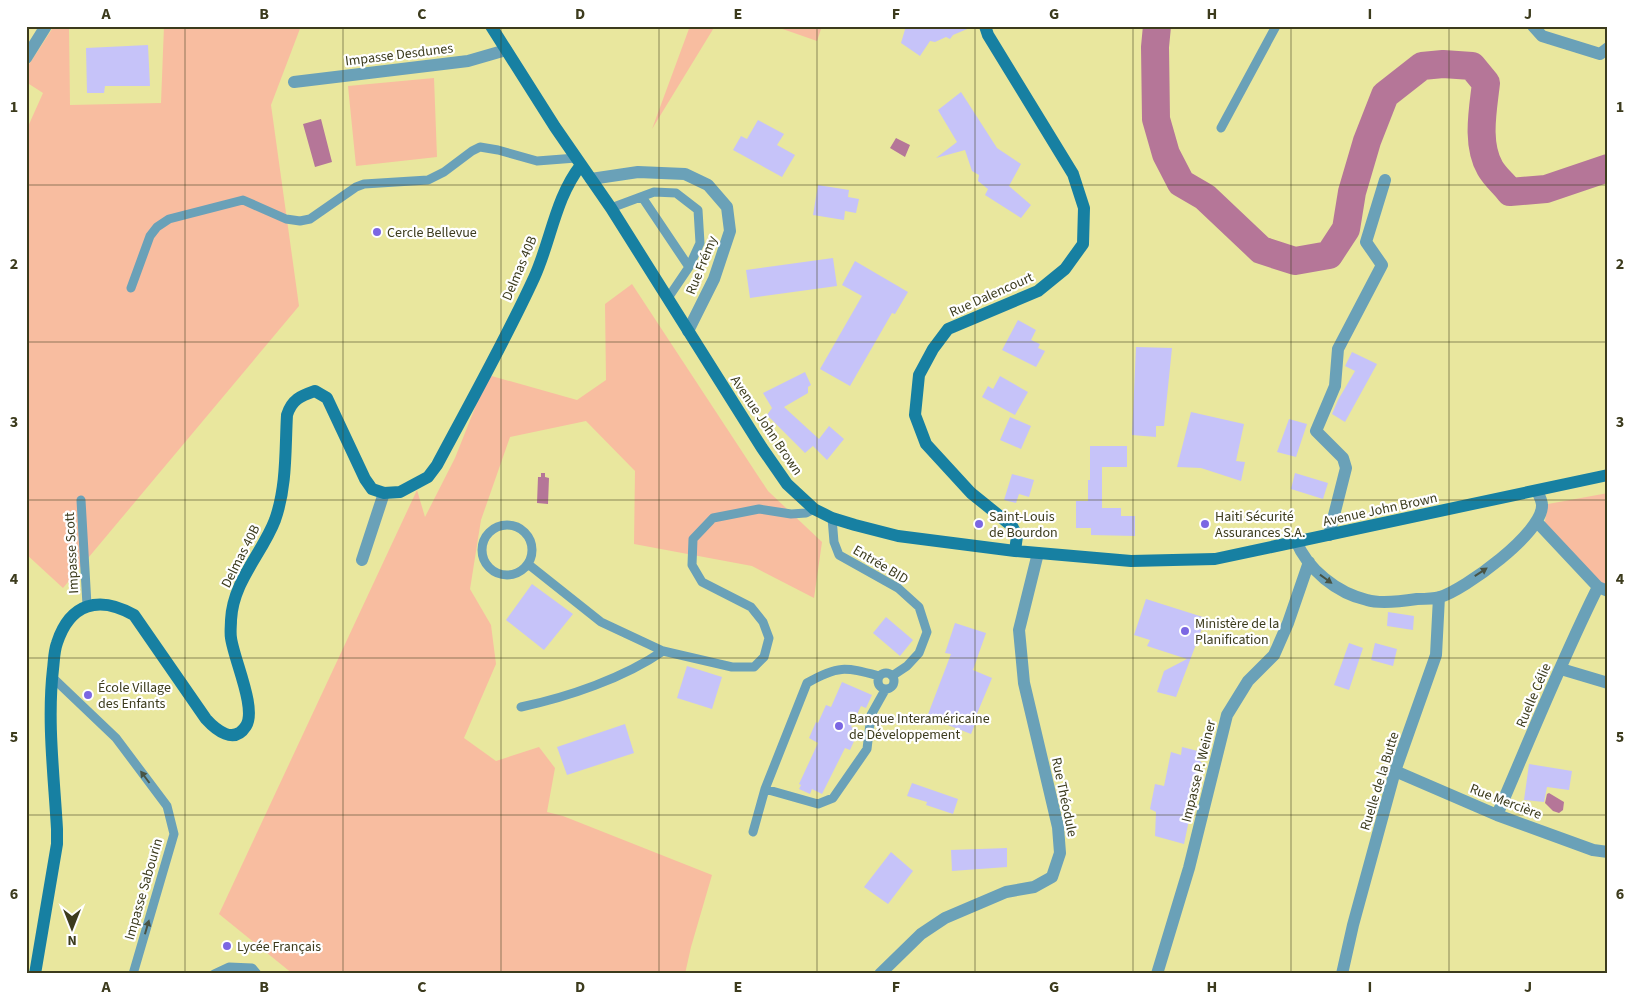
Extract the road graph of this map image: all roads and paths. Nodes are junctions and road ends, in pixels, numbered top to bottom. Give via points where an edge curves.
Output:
1 (46, 26) edge
2 (492, 26) edge
3 (985, 26) edge
4 (1276, 26) edge
5 (1533, 26) edge
6 (1608, 48) edge
7 (506, 50) junction
8 (26, 58) edge
9 (294, 82) dead end
10 (1221, 128) dead end
11 (578, 161) junction
12 (591, 179) junction
13 (1385, 180) dead end
14 (642, 197) junction
15 (611, 208) junction
16 (689, 267) junction
17 (131, 288) dead end
18 (668, 298) junction
19 (688, 331) junction
20 (1608, 476) edge
21 (1537, 491) junction
22 (384, 493) junction
23 (81, 500) dead end
24 (814, 509) junction
25 (832, 518) junction
26 (1537, 522) junction
27 (1329, 534) junction
28 (1296, 541) junction
29 (1015, 551) junction
30 (1038, 553) junction
31 (362, 560) dead end
32 (1309, 562) junction
33 (528, 564) junction
34 (1603, 589) edge
35 (1439, 597) junction
36 (87, 605) junction
37 (662, 650) junction
38 (1561, 669) junction
39 (879, 676) junction
40 (892, 676) junction
41 (52, 677) junction
42 (1608, 683) edge
43 (885, 690) junction
44 (521, 707) dead end
45 (1395, 772) junction
46 (765, 789) junction
47 (1497, 815) junction
48 (753, 832) dead end
49 (1608, 852) edge
50 (35, 974) edge
51 (133, 974) edge
52 (214, 974) edge
53 (257, 974) edge
54 (880, 974) edge
55 (1158, 974) edge
56 (1342, 974) edge

1 - 8 street
2 - 7 street, Avenue John Brown
3 - 29 street, Rue Dalencourt via 1073,174 1084,208 1083,244 1065,269 1038,291 948,330 932,349 919,375 916,415 926,444 971,493 1012,526 1017,536
4 - 10 lane
5 - 6 street via 1542,36 1600,54
7 - 9 street, Impasse Desdunes via 468,61
7 - 11 street, Avenue John Brown
11 - 12 street, Avenue John Brown
11 - 17 lane via 538,161 480,147 428,180 356,187 310,219 286,219 242,200 169,220 150,236
11 - 22 street, Delmas 40B via 535,276 437,465 428,477 410,488
12 - 15 street, Avenue John Brown
12 - 19 street, Rue Frémy via 638,172 685,174 708,185 727,207 730,231 714,278
13 - 27 street via 1366,242 1382,265 1338,349 1335,386 1316,430 1342,458 1346,468
14 - 15 lane
14 - 16 lane
14 - 16 lane via 654,192 676,193 698,210 700,243
15 - 18 street, Avenue John Brown
16 - 18 lane
18 - 19 street, Avenue John Brown
19 - 24 street, Avenue John Brown via 787,484
20 - 21 street, Avenue John Brown
21 - 26 street via 1542,505
21 - 27 street, Avenue John Brown
22 - 31 street
22 - 36 street, Delmas 40B via 372,489 365,479 327,398 315,391 299,396 290,405 287,415 283,487 274,522 238,587 231,617 231,638 250,718 245,728 235,734 225,734 206,719 134,614 124,608 101,603
23 - 36 lane, Impasse Scott
24 - 25 street, Avenue John Brown
24 - 37 lane via 791,514 759,509 713,518 693,539 692,565 702,582 751,607 763,622 769,638 764,657 754,667 732,667
25 - 29 street, Avenue John Brown via 898,536
25 - 40 lane, Entrée BID via 839,555 898,588 919,607 927,632 919,653
26 - 34 street
35 -> 26 street via 1490,567 1522,541
27 - 28 street, Avenue John Brown
28 - 30 street, Avenue John Brown via 1215,559 1131,561
28 - 32 street
29 - 30 street, Avenue John Brown
30 - 54 street, Rue Théodule via 1019,630 1024,683 1058,827 1060,853 1052,877 1034,887 1006,892 945,918 921,934
32 -> 35 street via 1323,578 1369,601
32 - 55 street, Impasse P. Weiner via 1274,655 1248,681 1227,715 1189,868
33 - 33 lane via 520,572 508,575 495,572 486,564 482,551 484,539 492,530 512,525 526,533 532,544 532,557
33 - 37 lane via 601,622
34 - 38 street, Ruelle Célie via 1572,639
35 - 45 street, Ruelle de la Butte via 1436,656
36 - 41 street via 75,612 63,629
37 - 44 lane via 622,675 552,700
38 - 42 street
38 - 47 street, Ruelle Célie
39 - 40 lane via 884,673
39 - 43 lane via 878,686
39 - 46 lane via 841,668 808,683
40 - 43 lane via 892,688
41 - 50 street via 57,844
51 -> 41 lane, Impasse Sabourin via 174,834 167,806 116,738
43 - 46 lane via 871,715 867,749 833,798 818,804
45 - 47 street, Rue Mercière
45 - 56 street, Ruelle de la Butte
46 - 48 lane
47 - 49 street, Rue Mercière via 1593,850
52 - 53 lane via 229,967 252,968

